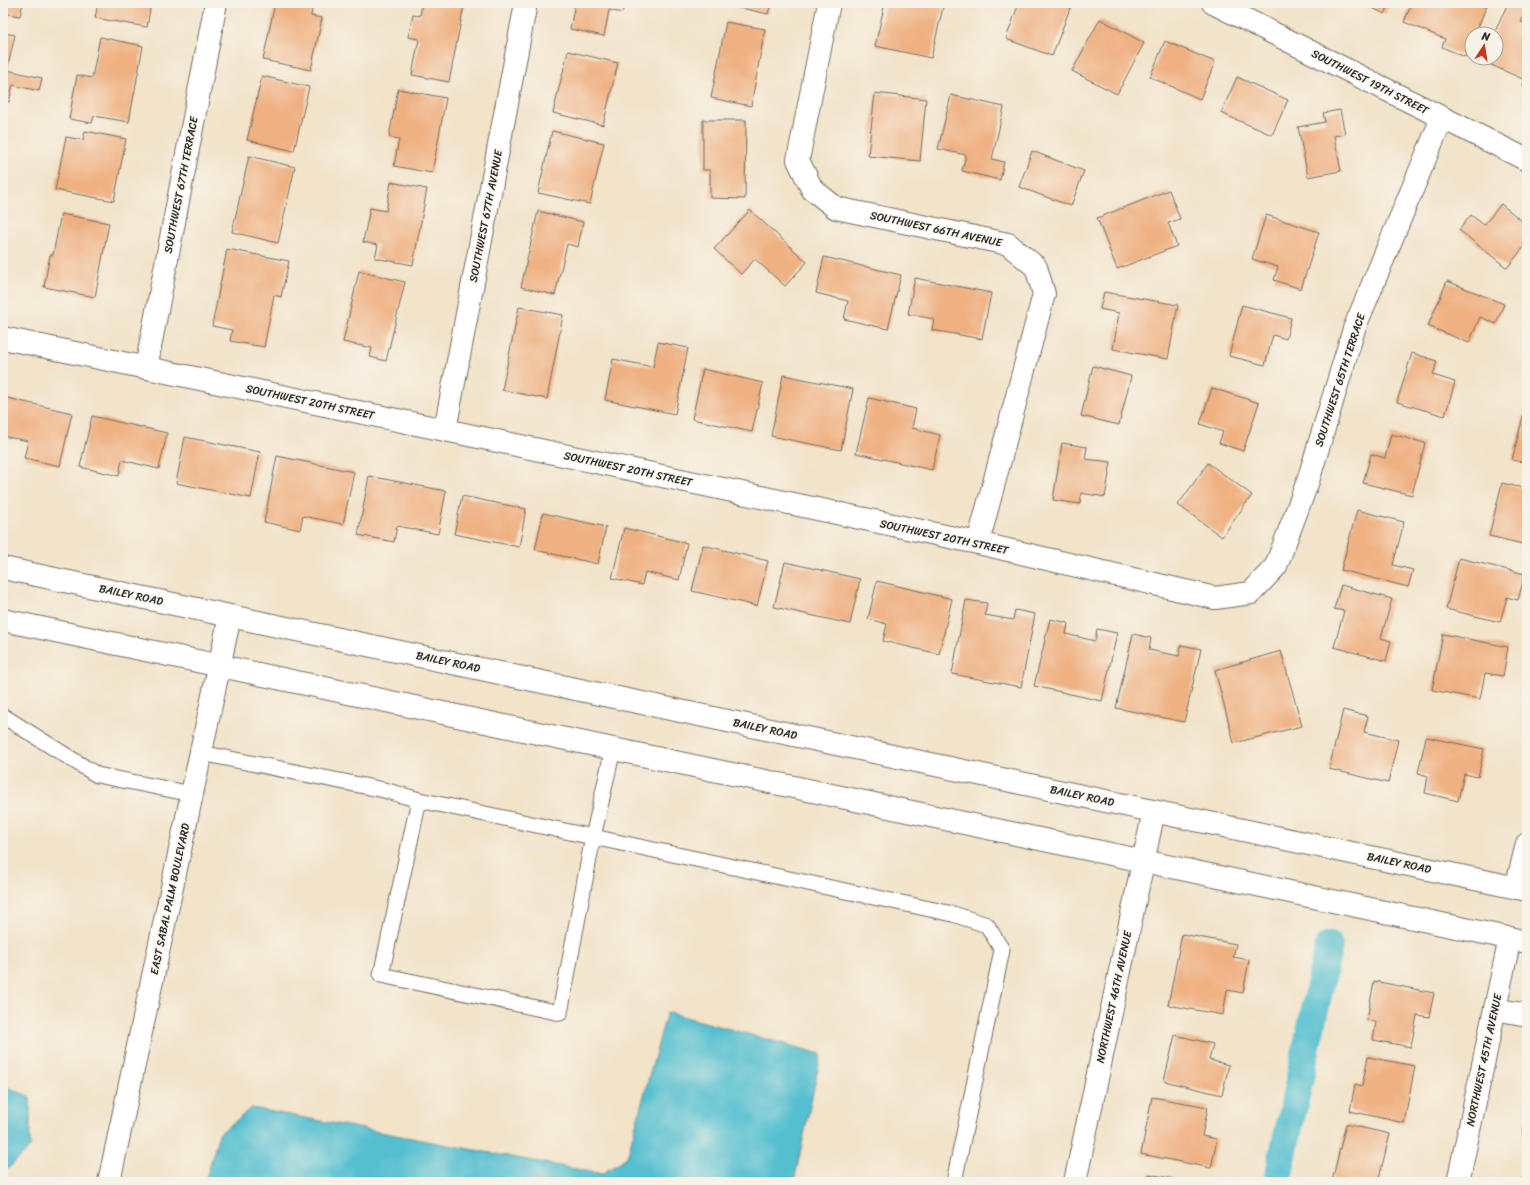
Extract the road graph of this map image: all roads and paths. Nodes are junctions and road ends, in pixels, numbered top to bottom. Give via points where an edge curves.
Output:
1 (216, 3) edge
2 (526, 3) edge
3 (829, 3) edge
4 (1213, 3) edge
5 (1442, 118) junction
6 (1527, 160) edge
7 (3, 338) edge
8 (146, 368) junction
9 (445, 430) junction
10 (978, 544) junction
11 (3, 568) edge
12 (1251, 593) joint
13 (230, 616) junction
14 (3, 620) edge
15 (220, 666) junction
16 (3, 716) edge
17 (613, 749) junction
18 (201, 753) junction
19 (192, 794) junction
20 (419, 800) junction
21 (1154, 811) junction
22 (594, 837) junction
23 (1527, 844) edge
24 (1143, 860) junction
25 (1522, 889) edge
26 (1519, 940) edge
27 (1495, 1009) junction
28 (1527, 1015) edge
29 (109, 1182) edge
30 (954, 1182) edge
31 (1074, 1182) edge
32 (1458, 1182) edge

1 - 8 street, SOUTHWEST 67TH TERRACE
2 - 9 street, SOUTHWEST 67TH AVENUE
3 - 10 street, SOUTHWEST 66TH AVENUE via 798,160 812,189 836,208 1008,244 1036,267 1044,294
4 - 5 street, SOUTHWEST 19TH STREET
5 - 6 street, SOUTHWEST 19TH STREET
5 - 12 street, SOUTHWEST 65TH TERRACE via 1354,329 1308,481 1276,566
7 - 8 street, SOUTHWEST 20TH STREET
8 - 9 street, SOUTHWEST 20TH STREET
9 - 10 street, SOUTHWEST 20TH STREET
10 - 12 street, SOUTHWEST 20TH STREET via 1215,598
11 - 13 street, BAILEY ROAD
13 - 15 street, EAST SABAL PALM BOULEVARD
13 - 21 street, BAILEY ROAD
14 - 15 street
15 - 17 street
15 - 18 street, EAST SABAL PALM BOULEVARD
16 - 19 lane via 98,775
17 - 22 lane
17 - 24 street
18 - 19 street, EAST SABAL PALM BOULEVARD
18 - 20 lane via 384,790
19 - 29 street, EAST SABAL PALM BOULEVARD
20 - 22 lane
20 - 22 lane via 381,975 560,1013
21 - 24 street, NORTHWEST 46TH AVENUE
21 - 25 street, BAILEY ROAD
22 - 30 lane via 953,914 987,925 1002,950
23 - 25 street
24 - 26 street
24 - 31 street, NORTHWEST 46TH AVENUE
26 - 27 street, NORTHWEST 45TH AVENUE
27 - 28 street
27 - 32 street, NORTHWEST 45TH AVENUE

